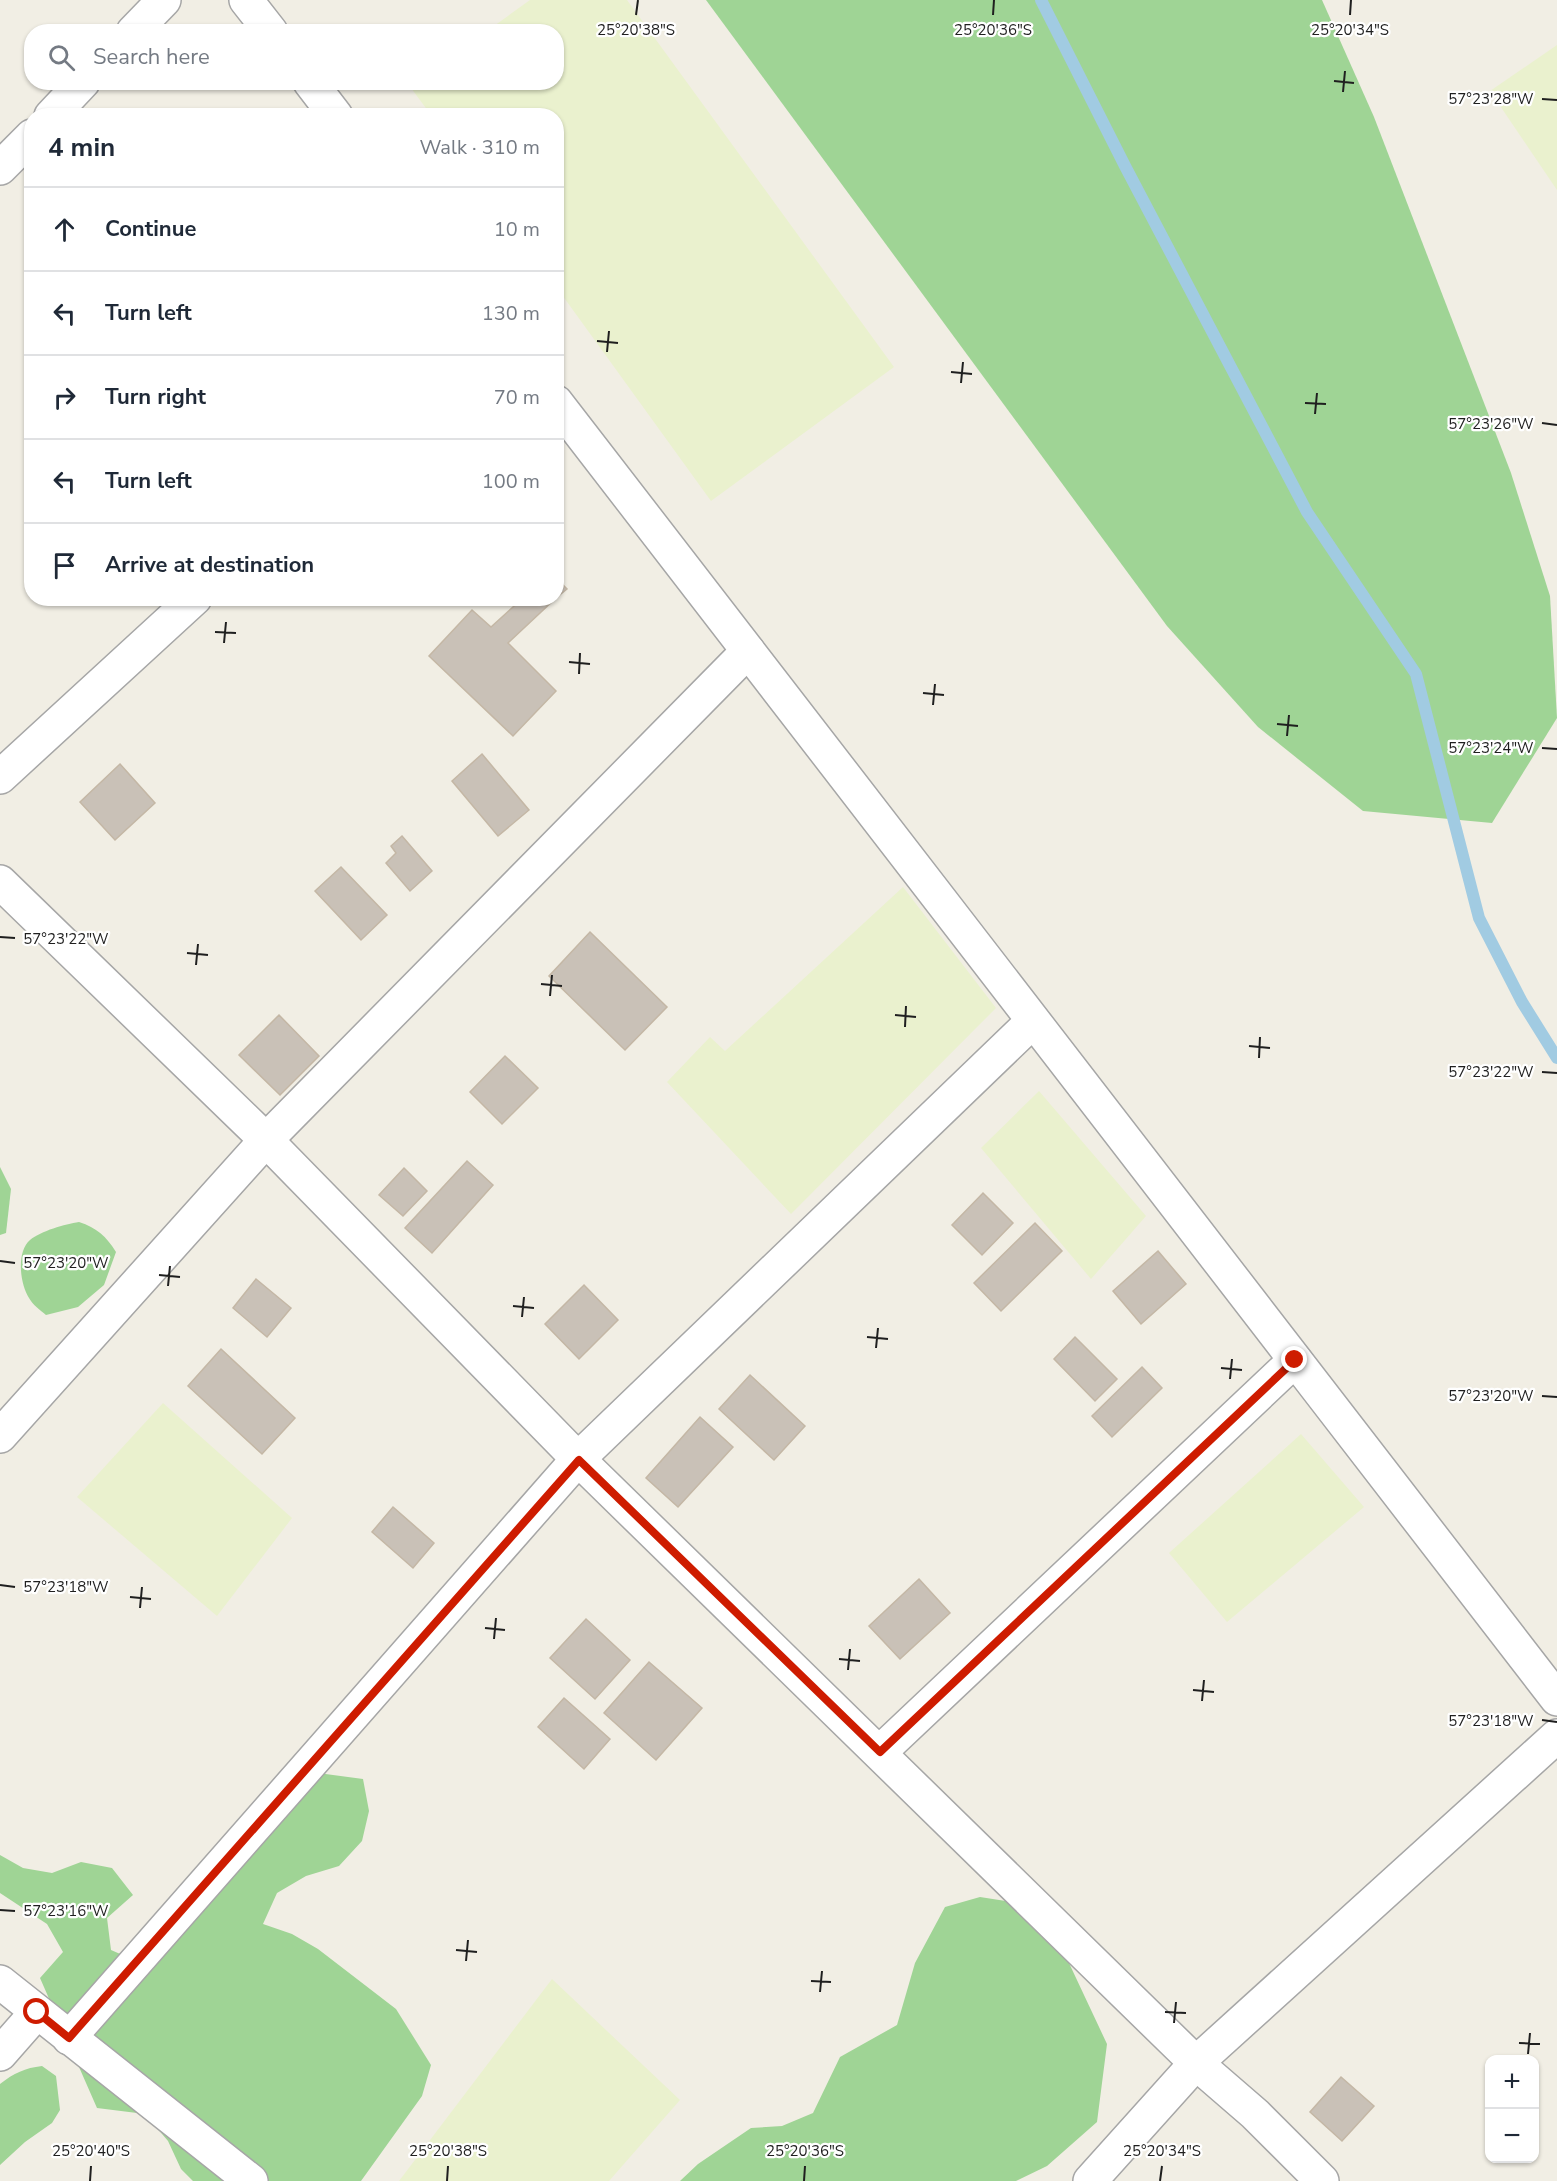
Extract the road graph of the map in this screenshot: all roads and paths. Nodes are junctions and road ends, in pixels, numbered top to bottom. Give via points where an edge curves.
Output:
1 (164, 0) edge
2 (246, 0) edge
3 (141, 24) edge
4 (265, 24) edge
5 (76, 90) edge
6 (316, 90) edge
7 (59, 108) edge
8 (330, 108) edge
9 (24, 144) edge
10 (0, 168) edge
11 (564, 412) edge
12 (186, 606) edge
13 (748, 651) junction
14 (0, 777) edge
15 (0, 882) edge
16 (1033, 1021) junction
17 (266, 1140) junction
18 (1295, 1360) junction
19 (0, 1436) edge
20 (579, 1460) junction
21 (1557, 1700) edge
22 (1557, 1736) edge
23 (880, 1752) junction
24 (0, 1982) edge
25 (37, 2012) junction
26 (69, 2038) junction
27 (0, 2054) edge
28 (1196, 2063) junction
29 (251, 2181) edge
30 (1090, 2181) edge
31 (1322, 2181) edge

1 - 3 street
2 - 4 street
5 - 7 street
6 - 8 street
9 - 10 street
11 - 13 street
12 - 14 street
13 - 16 street
13 - 17 street
15 - 17 street
16 - 18 street
16 - 20 street
17 - 19 street
17 - 20 street
18 - 21 street
18 - 23 street
20 - 23 street
20 - 26 street
22 - 28 street
23 - 28 street
24 - 25 street
25 - 26 street
25 - 27 street
26 - 29 street
28 - 30 street
28 - 31 street via 1255,2114

